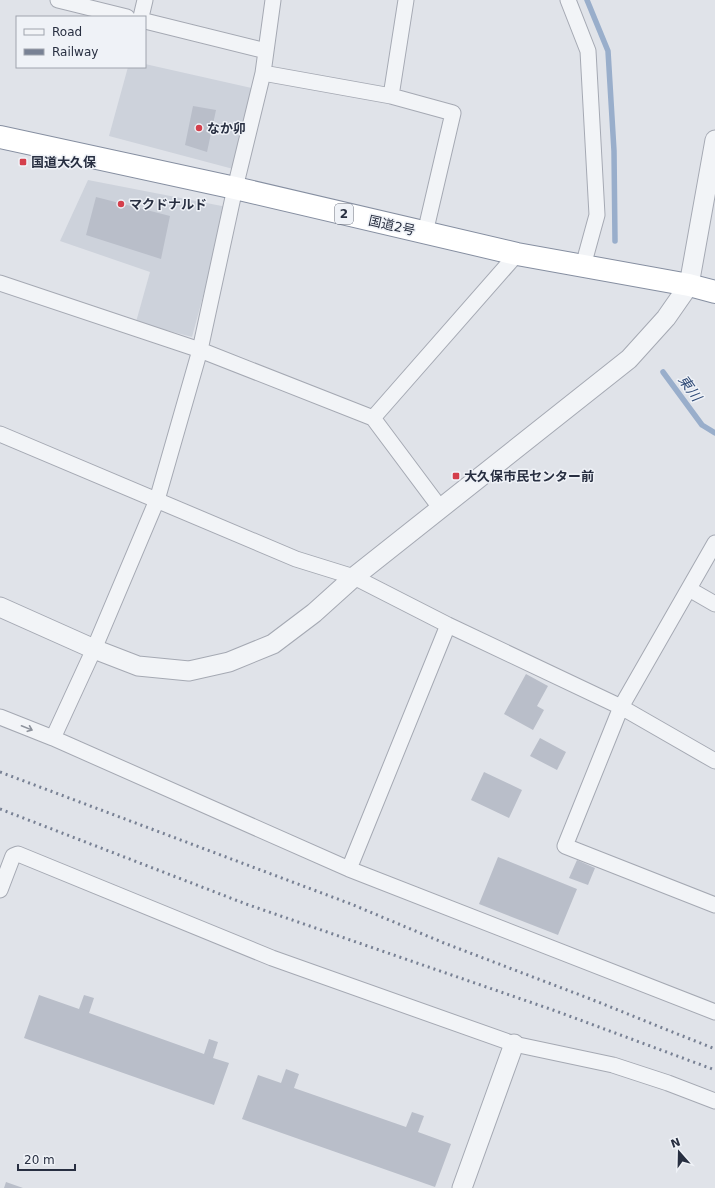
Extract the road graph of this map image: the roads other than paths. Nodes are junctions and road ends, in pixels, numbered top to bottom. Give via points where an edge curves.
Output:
1 (58, 0) edge
2 (145, 0) edge
3 (273, 0) edge
4 (406, 0) edge
5 (568, 0) edge
6 (123, 16) edge
7 (141, 16) edge
8 (146, 21) edge
9 (266, 51) junction
10 (263, 73) junction
11 (391, 96) junction
12 (0, 137) edge
13 (715, 140) edge
14 (235, 188) junction
15 (425, 232) junction
16 (517, 254) junction
17 (583, 266) junction
18 (0, 283) edge
19 (689, 285) junction
20 (715, 292) edge
21 (200, 350) junction
22 (373, 418) junction
23 (0, 434) edge
24 (157, 500) junction
25 (441, 510) junction
26 (715, 543) edge
27 (354, 577) junction
28 (688, 589) junction
29 (715, 604) edge
30 (0, 607) edge
31 (448, 625) junction
32 (94, 649) junction
33 (621, 707) junction
34 (0, 717) edge
35 (53, 738) junction
36 (715, 761) edge
37 (349, 869) junction
38 (0, 890) edge
39 (715, 905) edge
40 (715, 1012) edge
41 (514, 1044) junction
42 (715, 1101) edge
43 (462, 1188) edge

1 - 6 street
2 - 7 street
3 - 9 street
4 - 11 street
5 - 17 street via 588,51 597,215
8 - 9 street
9 - 10 street
10 - 11 street
10 - 14 street
11 - 15 street via 453,113
12 - 14 highway, 国道2号 / 2
13 - 19 street
14 - 15 highway, 国道2号 / 2
14 - 21 street
15 - 16 highway, 国道2号 / 2
16 - 17 highway, 国道2号 / 2
16 - 22 street
17 - 19 highway, 国道2号 / 2
18 - 21 street
19 - 20 highway, 国道2号 / 2
19 - 25 street via 666,318 629,359
21 - 22 street
21 - 24 street
22 - 25 street
23 - 24 street
24 - 27 street via 296,559
24 - 32 street
25 - 27 street
26 - 28 street
27 - 31 street
27 - 32 street via 274,644 230,662 189,671 145,667
28 - 29 street
28 - 33 street
30 - 32 street
31 - 33 street
31 - 37 street
32 - 35 street
33 - 36 street
33 - 39 street via 565,846
34 -> 35 street
35 - 37 street
37 - 40 street
38 - 41 street via 13,856 18,854 272,958
41 - 42 street via 613,1065
41 - 43 street

